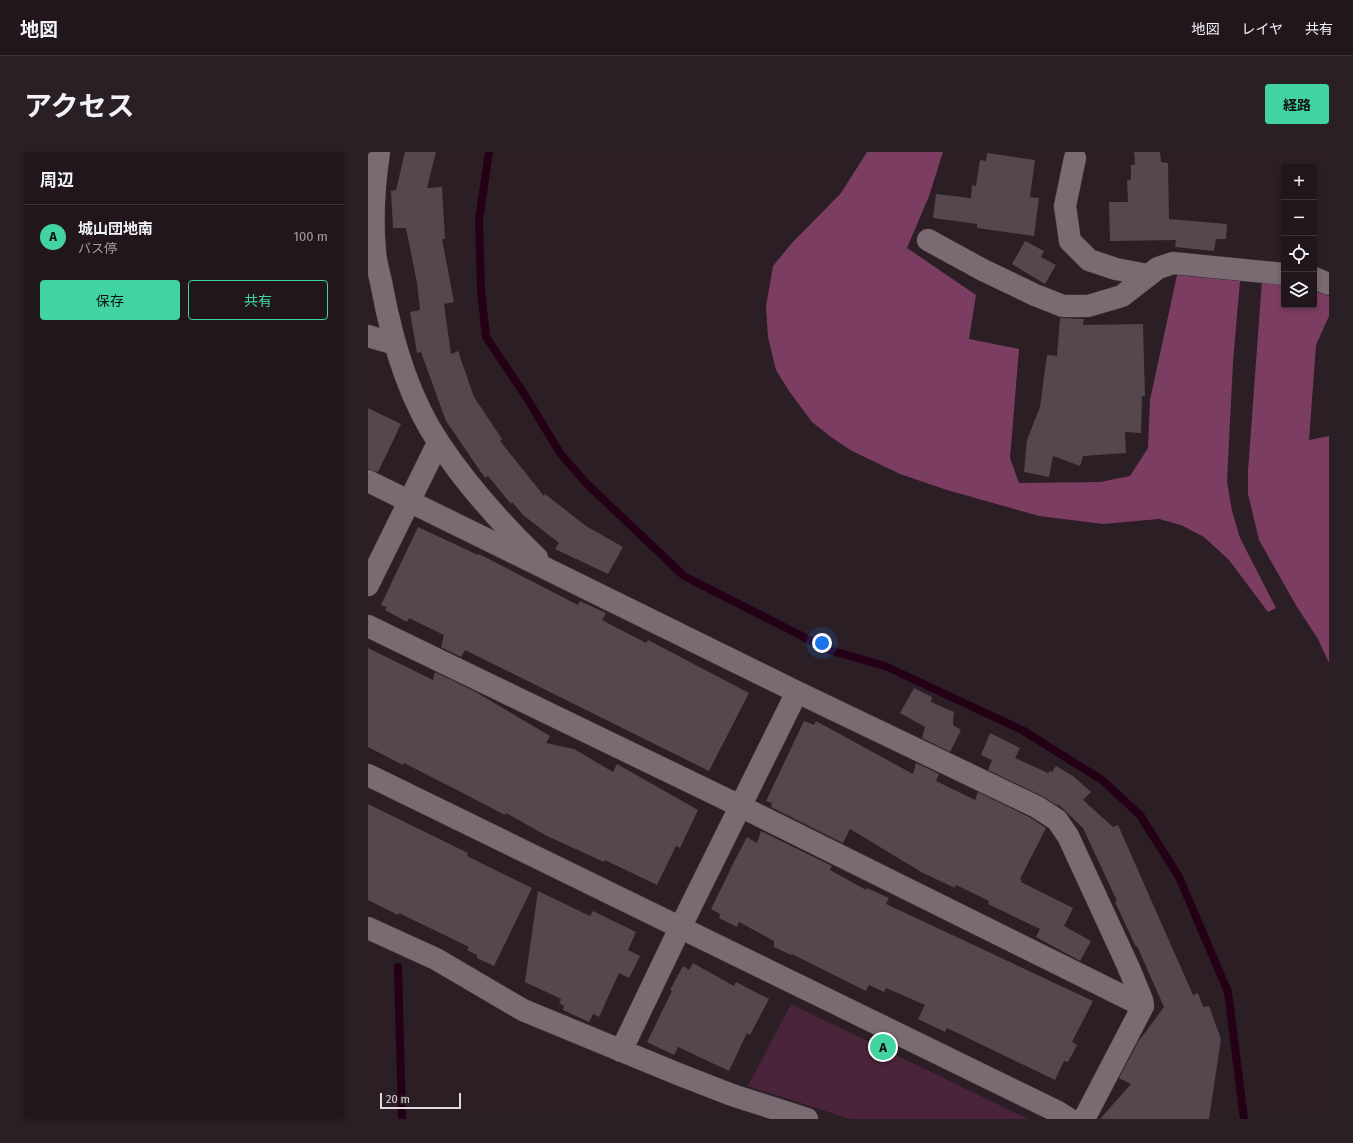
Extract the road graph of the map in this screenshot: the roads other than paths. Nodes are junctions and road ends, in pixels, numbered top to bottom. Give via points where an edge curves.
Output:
1 (1075, 158) dead end
2 (374, 164) edge
3 (928, 240) dead end
4 (1281, 274) edge
5 (1147, 276) junction
6 (1317, 279) edge
7 (1329, 284) edge
8 (368, 336) edge
9 (395, 344) junction
10 (438, 443) junction
11 (368, 481) edge
12 (409, 501) junction
13 (551, 571) junction
14 (368, 585) edge
15 (368, 626) edge
16 (797, 692) junction
17 (368, 775) edge
18 (740, 806) junction
19 (368, 928) edge
20 (680, 928) junction
21 (1143, 1006) junction
22 (622, 1051) junction
23 (807, 1119) edge
24 (1069, 1119) edge
25 (1084, 1119) edge

1 - 5 street via 1064,206 1070,242 1089,260
2 - 9 street via 375,252
3 - 5 street via 983,270 1063,306 1088,306 1122,296
4 - 5 street via 1173,263 1158,268
6 - 7 street
8 - 9 street
9 - 10 street via 415,400
10 - 12 street
10 - 13 street via 501,520
11 - 12 street
12 - 13 street
12 - 14 street
13 - 16 street
15 - 18 street
16 - 18 street
16 - 21 street via 1037,807 1056,820 1068,836 1137,986
17 - 20 street
18 - 20 street
18 - 21 street
19 - 22 street via 436,959 523,1010
20 - 22 street
20 - 24 street
21 - 25 street
22 - 23 street via 732,1095

